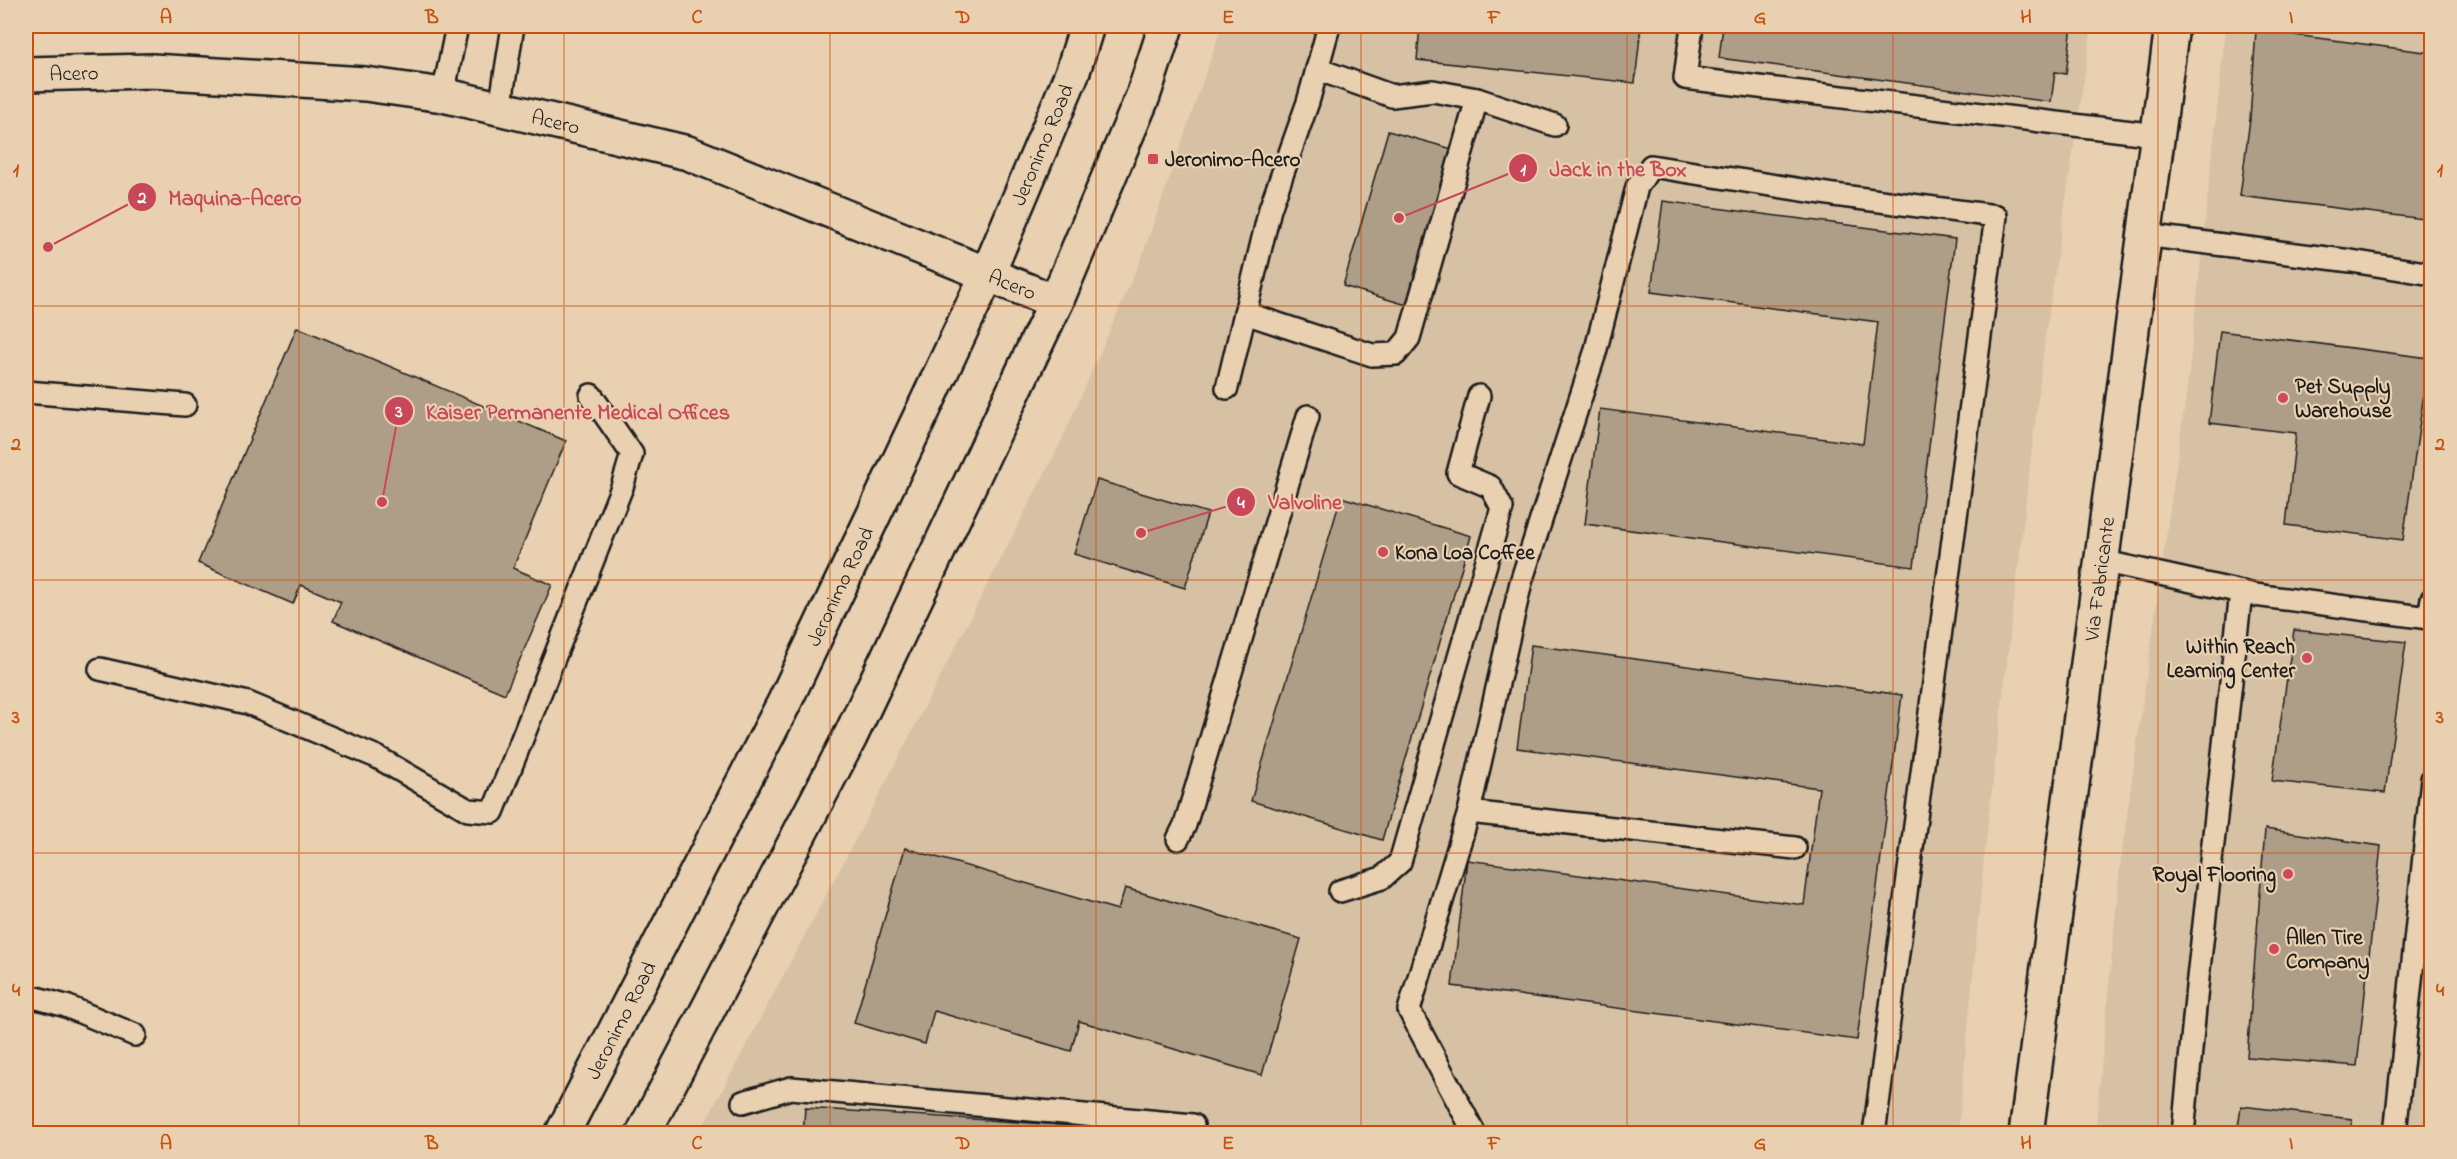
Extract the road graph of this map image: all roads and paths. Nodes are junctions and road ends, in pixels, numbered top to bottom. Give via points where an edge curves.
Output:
1 (457, 26) edge
2 (513, 26) edge
3 (1087, 26) edge
4 (1166, 26) edge
5 (1329, 26) edge
6 (1692, 26) edge
7 (2172, 26) edge
8 (1317, 69) junction
9 (26, 74) edge
10 (443, 94) junction
11 (1477, 99) junction
12 (500, 108) junction
13 (1556, 125) dead end
14 (2157, 135) junction
15 (2144, 235) junction
16 (988, 273) junction
17 (2432, 274) edge
18 (1056, 302) junction
19 (1245, 313) junction
20 (1227, 388) dead end
21 (26, 392) edge
22 (591, 395) dead end
23 (1479, 396) dead end
24 (185, 405) dead end
25 (1308, 416) dead end
26 (2101, 561) junction
27 (2241, 592) junction
28 (2431, 615) edge
29 (99, 669) dead end
30 (2432, 779) edge
31 (1469, 812) junction
32 (1178, 839) dead end
33 (1795, 848) dead end
34 (1340, 891) dead end
35 (26, 995) edge
36 (135, 1035) dead end
37 (743, 1102) dead end
38 (562, 1134) edge
39 (643, 1134) edge
40 (1192, 1134) edge
41 (1475, 1134) edge
42 (1874, 1134) edge
43 (2026, 1134) edge
44 (2183, 1134) edge
45 (2395, 1134) edge

1 - 10 lane
2 - 12 lane
3 - 16 main road, Jeronimo Road via 1073,71
4 - 18 main road via 1143,96
5 - 8 lane
6 - 14 lane via 1685,78
7 - 14 main road, Via Fabricante
8 - 11 lane via 1392,96 1433,91
8 - 19 lane via 1270,209
9 - 10 main road, Acero via 152,71 365,84
10 - 12 main road, Acero
11 - 13 lane
11 - 19 lane via 1409,338 1396,354 1372,355
12 - 16 main road, Acero via 688,153
14 - 15 main road, Via Fabricante
15 - 17 lane
15 - 26 main road, Via Fabricante
16 - 18 main road, Acero
16 - 38 main road, Jeronimo Road via 784,703
18 - 39 main road via 850,737
19 - 20 lane
21 - 24 lane
22 - 29 lane via 632,454 493,812 468,810 377,757 248,703
23 - 34 lane via 1458,473 1491,487 1502,508 1400,862 1382,879
25 - 32 lane
26 - 27 lane
26 - 43 main road, Via Fabricante
27 - 28 lane
27 - 44 lane
30 - 45 lane
31 - 33 lane
31 - 41 lane via 1409,1010
31 - 42 lane via 1521,582 1594,353 1637,187 1651,166 1996,216
35 - 36 lane via 66,1006
37 - 40 lane via 791,1088 1193,1125

